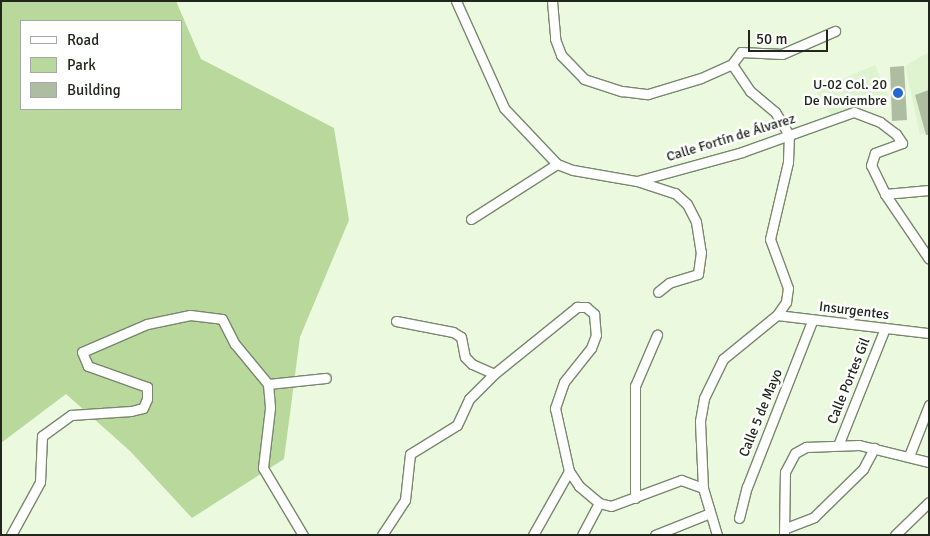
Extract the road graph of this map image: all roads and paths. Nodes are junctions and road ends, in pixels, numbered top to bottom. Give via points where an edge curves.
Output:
1 (456, 1) edge
2 (552, 1) edge
3 (835, 31) dead end
4 (732, 64) junction
5 (789, 135) junction
6 (557, 164) junction
7 (637, 181) junction
8 (929, 190) edge
9 (885, 194) junction
10 (471, 218) dead end
11 (929, 259) edge
12 (658, 292) dead end
13 (777, 315) junction
14 (813, 319) junction
15 (396, 321) dead end
16 (885, 328) junction
17 (929, 333) edge
18 (657, 335) dead end
19 (494, 374) junction
20 (326, 378) dead end
21 (268, 384) junction
22 (929, 406) edge
23 (839, 444) junction
24 (874, 448) junction
25 (909, 456) junction
26 (929, 462) edge
27 (569, 471) junction
28 (703, 488) junction
29 (635, 498) junction
30 (929, 502) edge
31 (599, 503) junction
32 (710, 513) junction
33 (739, 518) dead end
34 (785, 531) edge
35 (11, 535) edge
36 (303, 535) edge
37 (382, 535) edge
38 (532, 535) edge
39 (582, 535) edge
40 (654, 535) edge
41 (717, 535) edge
42 (895, 535) edge

1 - 6 street via 504,108
2 - 4 street via 555,39 561,55 584,79 604,88 648,94 702,78
3 - 4 street via 801,49 782,54 741,52
4 - 5 street via 750,92 775,112
5 - 7 street, Calle Fortín de Álvarez
5 - 9 street, Calle Fortín de Álvarez via 862,113 889,127 900,139 899,146 871,158
5 - 13 street via 788,162 770,239 788,288 786,302
6 - 7 street
6 - 10 street
7 - 12 street via 675,193 687,204 696,222 700,252 698,274 670,283
8 - 9 street
9 - 11 street
13 - 14 street, Insurgentes
13 - 28 street via 724,359 712,375 700,421
14 - 16 street, Insurgentes
14 - 33 street, Calle 5 de Mayo via 747,488
15 - 19 street via 453,332 461,337 465,357
16 - 17 street, Insurgentes
16 - 23 street, Calle Portes Gil
18 - 29 street via 635,386
19 - 27 street via 569,311 586,307 594,314 596,335 592,348 564,382 555,408
19 - 37 street via 469,399 457,425 410,454 405,500
20 - 21 street
21 - 35 street via 235,344 222,319 190,315 169,317 87,348 81,356 88,366 147,387 147,399 143,408 132,411 71,415 42,436 40,482
21 - 36 street via 270,408 263,468
22 - 25 street
23 - 24 street
23 - 34 street via 806,447 788,462
24 - 25 street
24 - 34 street via 863,469 814,517
25 - 26 street
27 - 31 street via 579,486
27 - 38 street
28 - 29 street via 681,480
28 - 32 street
29 - 31 street via 611,506
30 - 42 street
31 - 39 street
32 - 40 street
32 - 41 street

